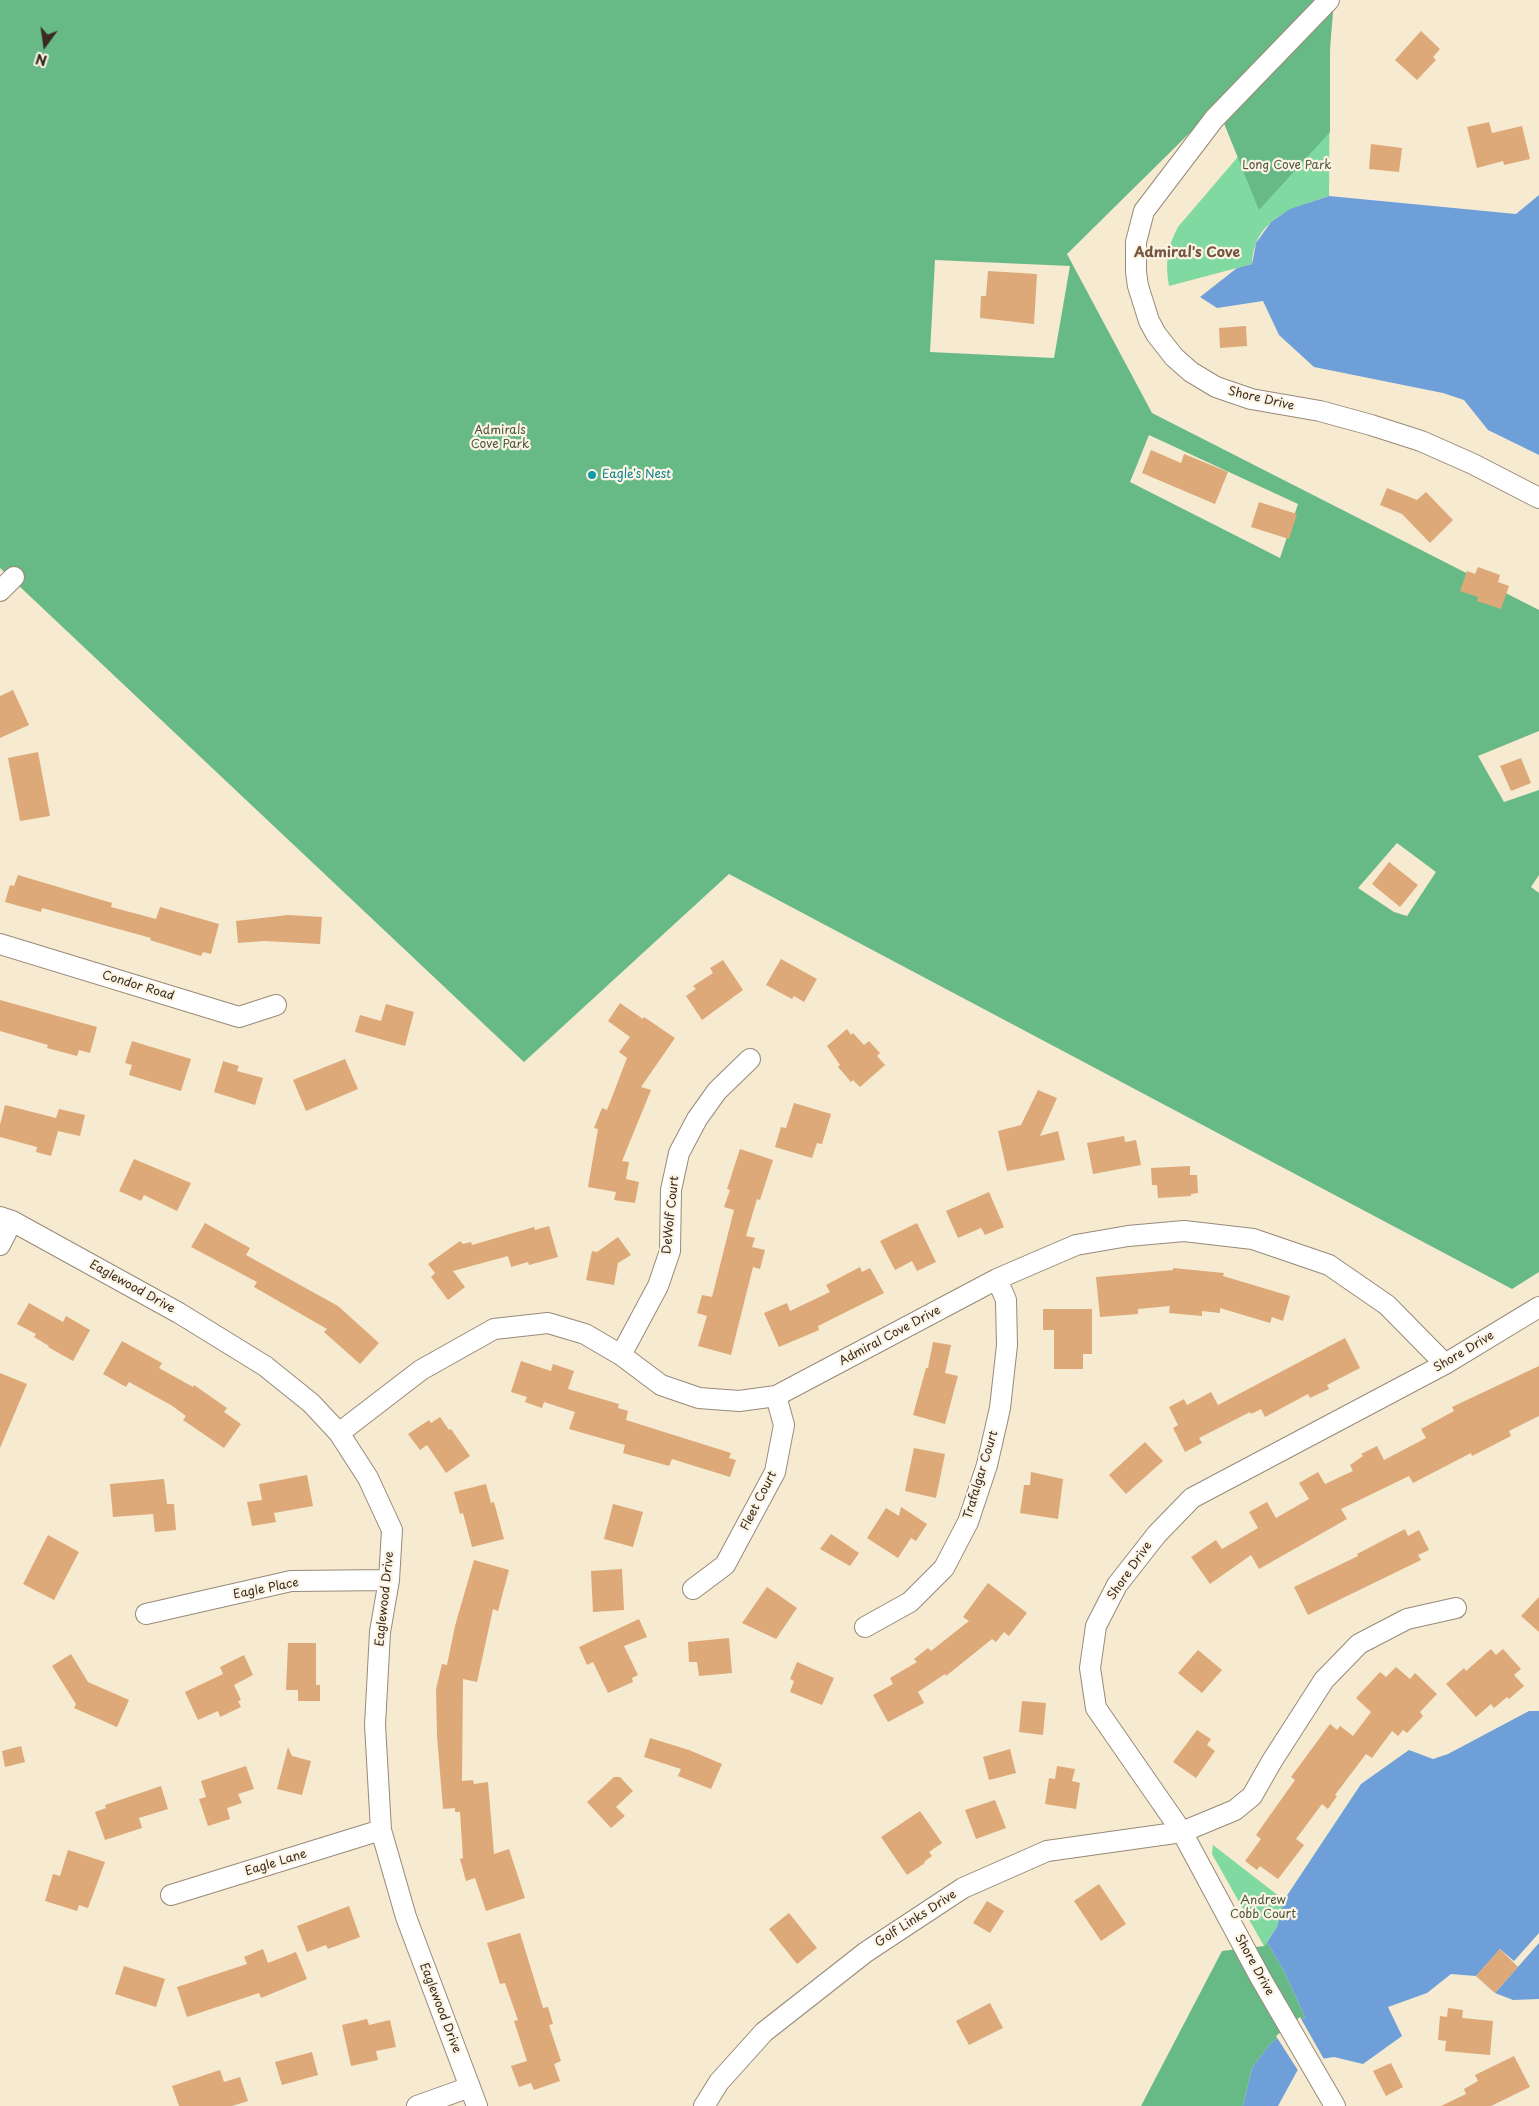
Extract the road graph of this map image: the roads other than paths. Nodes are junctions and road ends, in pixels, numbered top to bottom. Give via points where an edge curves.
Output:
1 (1329, 0) edge
2 (1539, 498) edge
3 (0, 944) edge
4 (276, 1005) dead end
5 (750, 1059) dead end
6 (6, 1219) edge
7 (0, 1245) edge
8 (997, 1279) junction
9 (1539, 1307) edge
10 (621, 1355) junction
11 (1446, 1364) junction
12 (776, 1396) junction
13 (339, 1433) junction
14 (389, 1580) junction
15 (693, 1589) dead end
16 (1456, 1608) dead end
17 (146, 1614) dead end
18 (865, 1627) dead end
19 (381, 1830) junction
20 (1182, 1832) junction
21 (171, 1895) dead end
22 (470, 2087) junction
23 (1331, 2099) edge
24 (416, 2106) edge
25 (477, 2106) edge
26 (704, 2106) edge

1 - 2 street, Shore Drive via 1214,120 1144,210 1136,242 1136,272 1149,321 1174,357 1216,387 1251,399 1363,422 1421,441
3 - 4 street, Condor Road via 239,1017
5 - 10 street, DeWolf Court via 717,1091 697,1119 680,1153 671,1190 670,1251 658,1286
6 - 7 street
6 - 13 street, Eaglewood Drive via 179,1313 265,1366 311,1403
8 - 11 street, Admiral Cove Drive via 1076,1245 1128,1236 1184,1231 1253,1239 1329,1265 1387,1305
8 - 12 street, Admiral Cove Drive
8 - 18 street, Trafalgar Court via 1006,1300 1007,1345 1000,1408 987,1465 968,1522 944,1568 910,1602
9 - 11 street, Shore Drive
10 - 12 street, Admiral Cove Drive via 661,1384 699,1398 739,1401
10 - 13 street, Admiral Cove Drive via 584,1334 548,1322 494,1329 420,1370
11 - 20 street, Shore Drive via 1192,1498 1156,1534 1117,1585 1096,1626 1090,1668 1096,1708
12 - 15 street, Fleet Court via 784,1425 775,1472 725,1565
13 - 14 street, Eaglewood Drive via 368,1478 392,1530
14 - 17 street, Eagle Place via 291,1582
14 - 19 street, Eaglewood Drive via 380,1632 375,1725
16 - 20 street via 1407,1619 1359,1644 1324,1680 1252,1796 1235,1810
19 - 21 street, Eagle Lane
19 - 22 street, Eaglewood Drive via 406,1918
20 - 23 street, Shore Drive via 1260,1977
20 - 26 street, Golf Links Drive via 1048,1851 963,1888 866,1952 764,2032 720,2082
22 - 24 street
22 - 25 street, Eaglewood Drive

